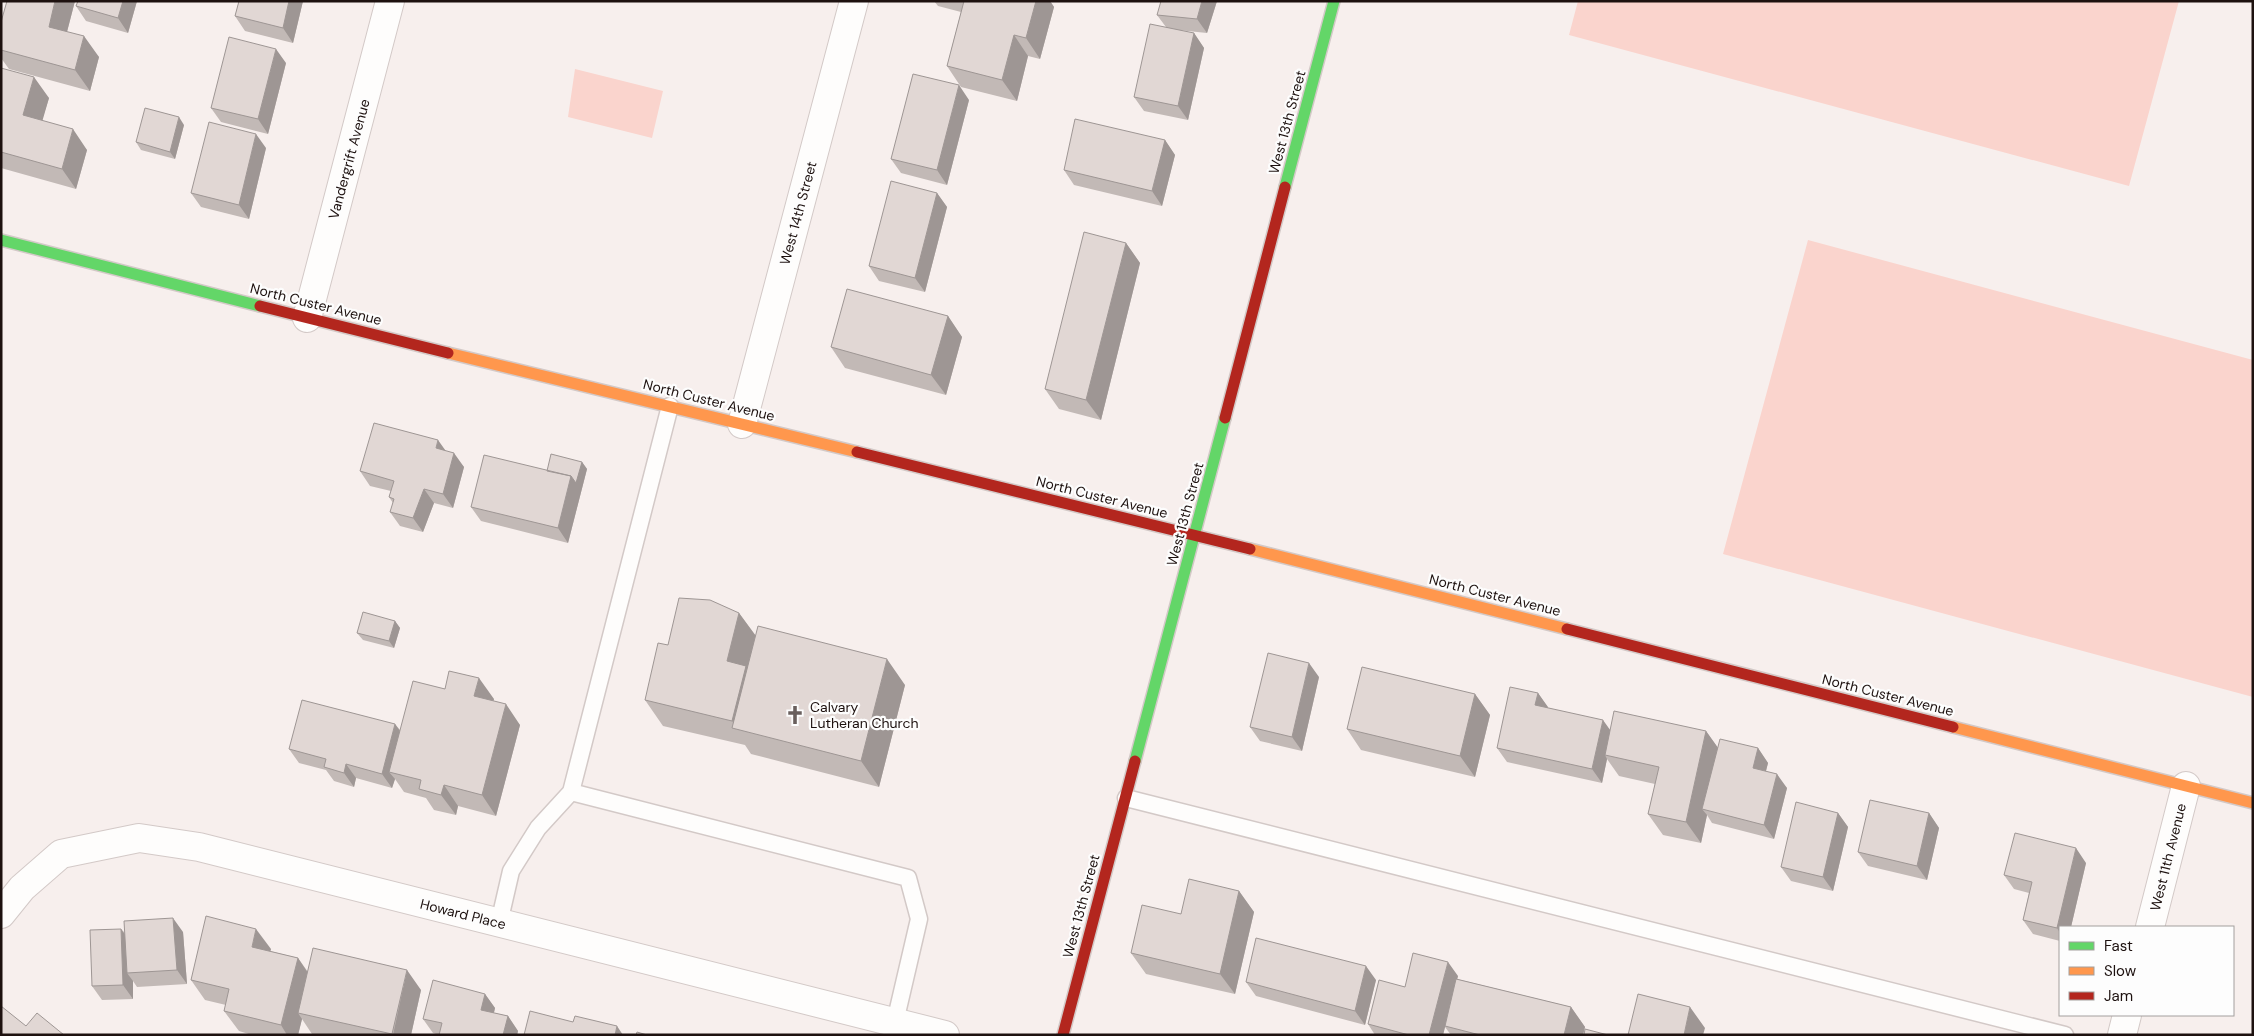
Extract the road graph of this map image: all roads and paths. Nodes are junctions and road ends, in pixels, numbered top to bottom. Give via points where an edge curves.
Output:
1 (390, 1) edge
2 (1334, 1) edge
3 (848, 2) edge
4 (1, 240) edge
5 (307, 318) junction
6 (670, 406) junction
7 (742, 424) junction
8 (1195, 535) junction
9 (2186, 786) junction
10 (571, 792) junction
11 (1126, 798) junction
12 (2253, 803) edge
13 (1, 914) edge
14 (499, 922) junction
15 (2150, 926) edge
16 (2127, 1016) edge
17 (895, 1022) junction
18 (945, 1035) edge
19 (1063, 1035) edge
20 (2065, 1035) edge
21 (2122, 1035) edge

1 - 5 street, Vandergrift Avenue
2 - 8 street, West 13th Street
3 - 7 street, West 14th Street
4 - 5 street, North Custer Avenue
5 - 6 street, North Custer Avenue
6 - 7 street, North Custer Avenue
6 - 10 lane
7 - 8 street, North Custer Avenue
8 - 9 street, North Custer Avenue
8 - 11 street, West 13th Street
9 - 12 street, North Custer Avenue
9 - 15 street, West 11th Avenue
10 - 14 lane via 538,828 512,871
10 - 17 lane via 908,878 919,920
11 - 19 street, West 13th Street
11 - 20 lane
13 - 14 street, Howard Place via 22,888 61,854 139,838 199,848
14 - 17 street, Howard Place
16 - 21 street
17 - 18 street, Howard Place

